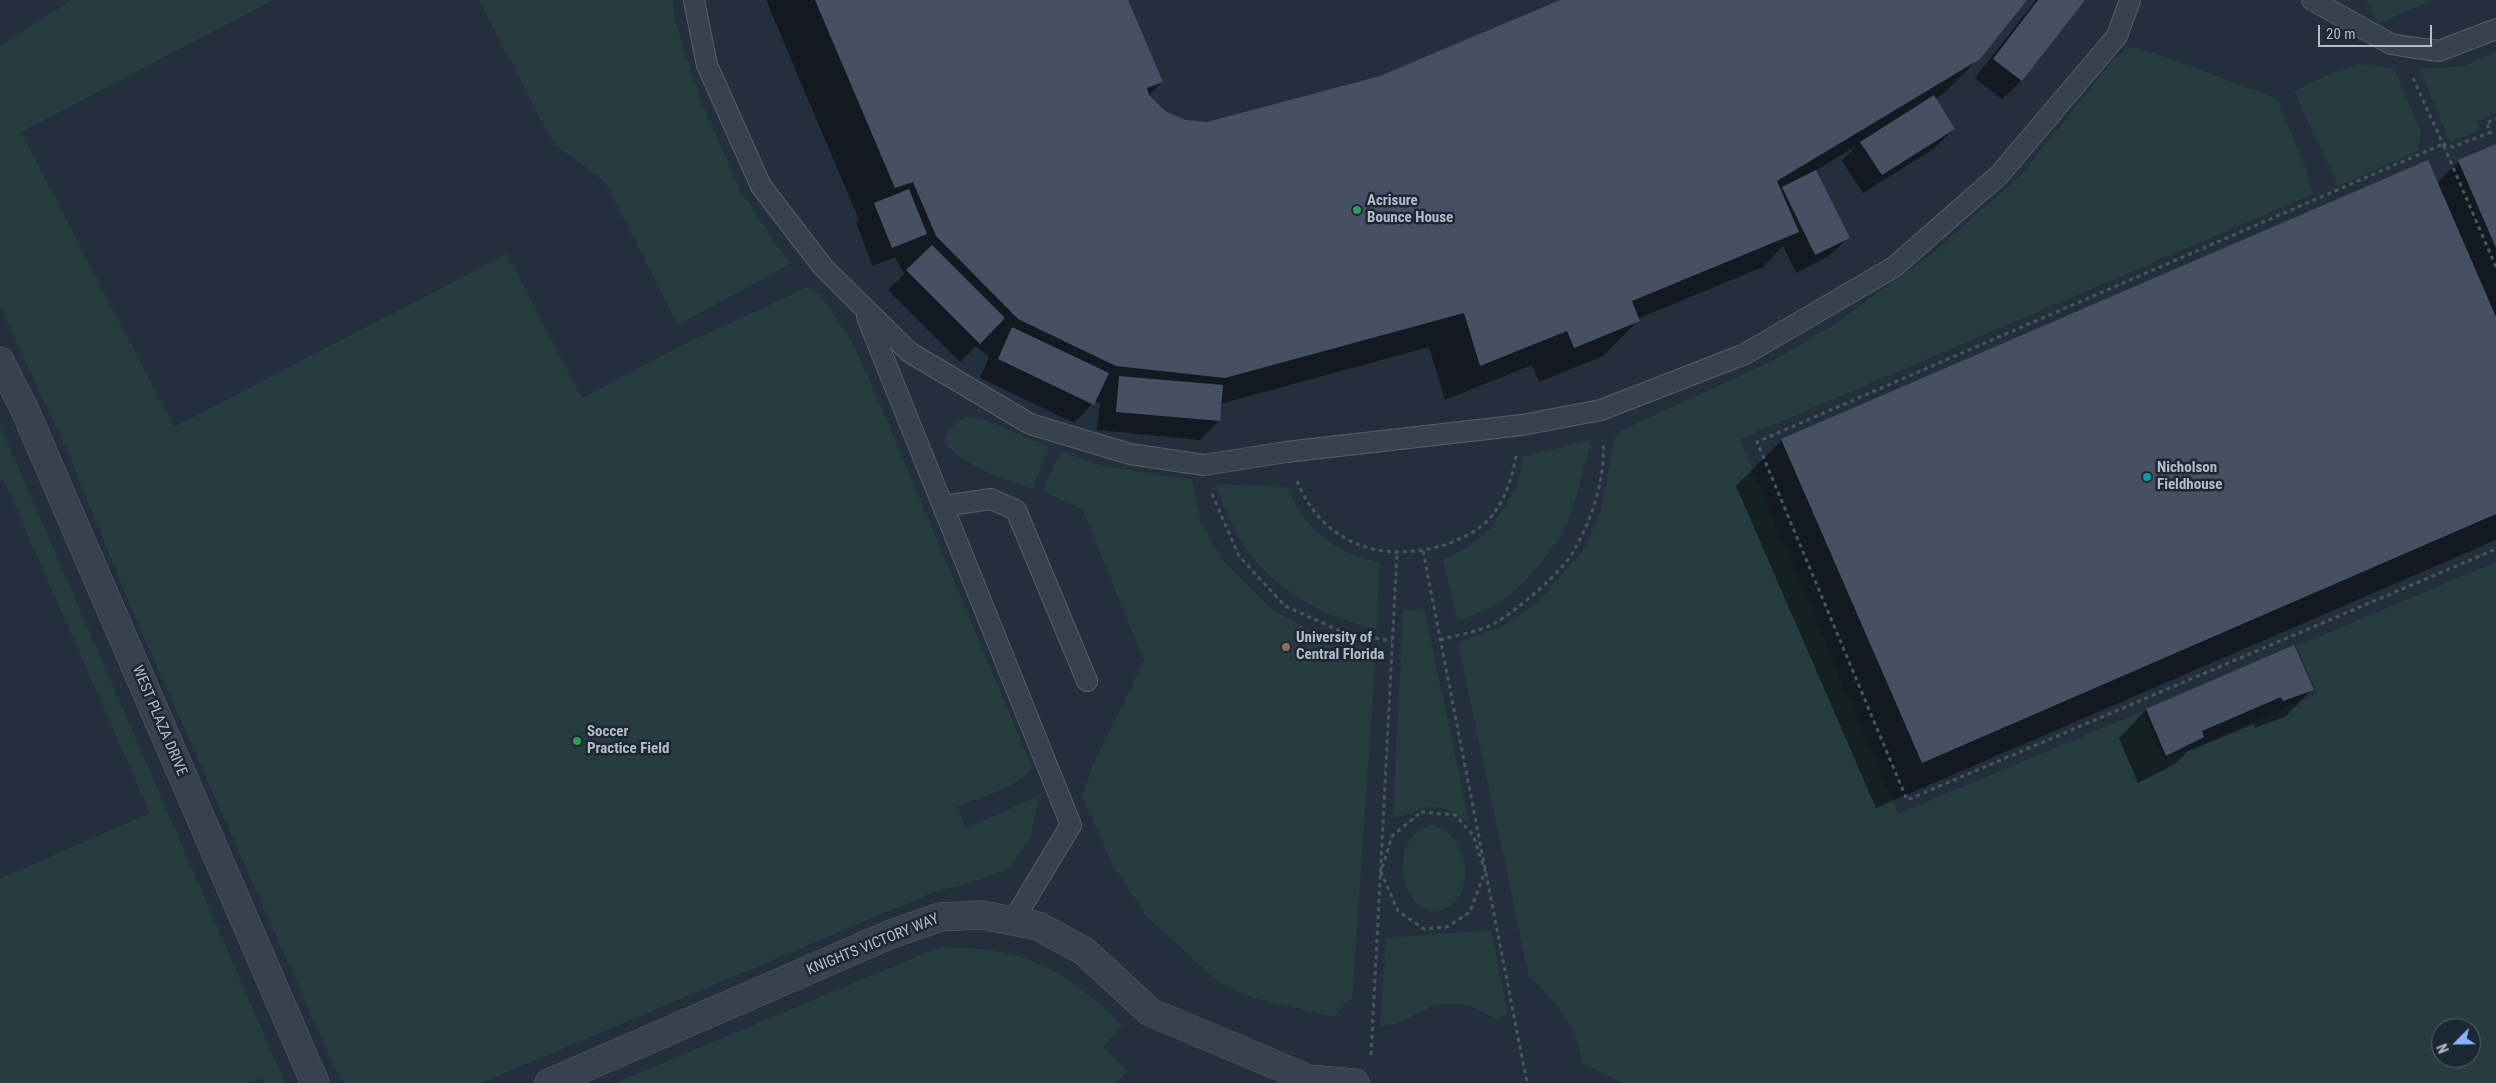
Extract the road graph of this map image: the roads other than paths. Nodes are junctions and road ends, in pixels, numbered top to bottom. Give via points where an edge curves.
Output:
1 (694, 0) edge
2 (2130, 0) edge
3 (2312, 0) edge
4 (2496, 29) edge
5 (864, 308) junction
6 (0, 361) edge
7 (943, 506) junction
8 (1087, 681) dead end
9 (1013, 921) junction
10 (315, 1083) edge
11 (549, 1083) edge
12 (1354, 1083) edge

1 - 5 lane via 706,64 761,186 823,268
2 - 5 lane via 2116,36 1999,175 1894,267 1745,354 1601,410 1522,425 1286,452 1204,465 1130,454 1030,424 909,352
3 - 4 lane via 2391,44 2409,47 2439,51
5 - 7 lane
6 - 10 street, WEST PLAZA DRIVE via 28,417
7 - 8 lane via 992,499 1016,510
7 - 9 lane via 1071,825
9 - 11 street, KNIGHTS VICTORY WAY via 982,915 940,917 889,935
9 - 12 street, KNIGHTS VICTORY WAY via 1038,926 1084,951 1150,1012 1309,1079

